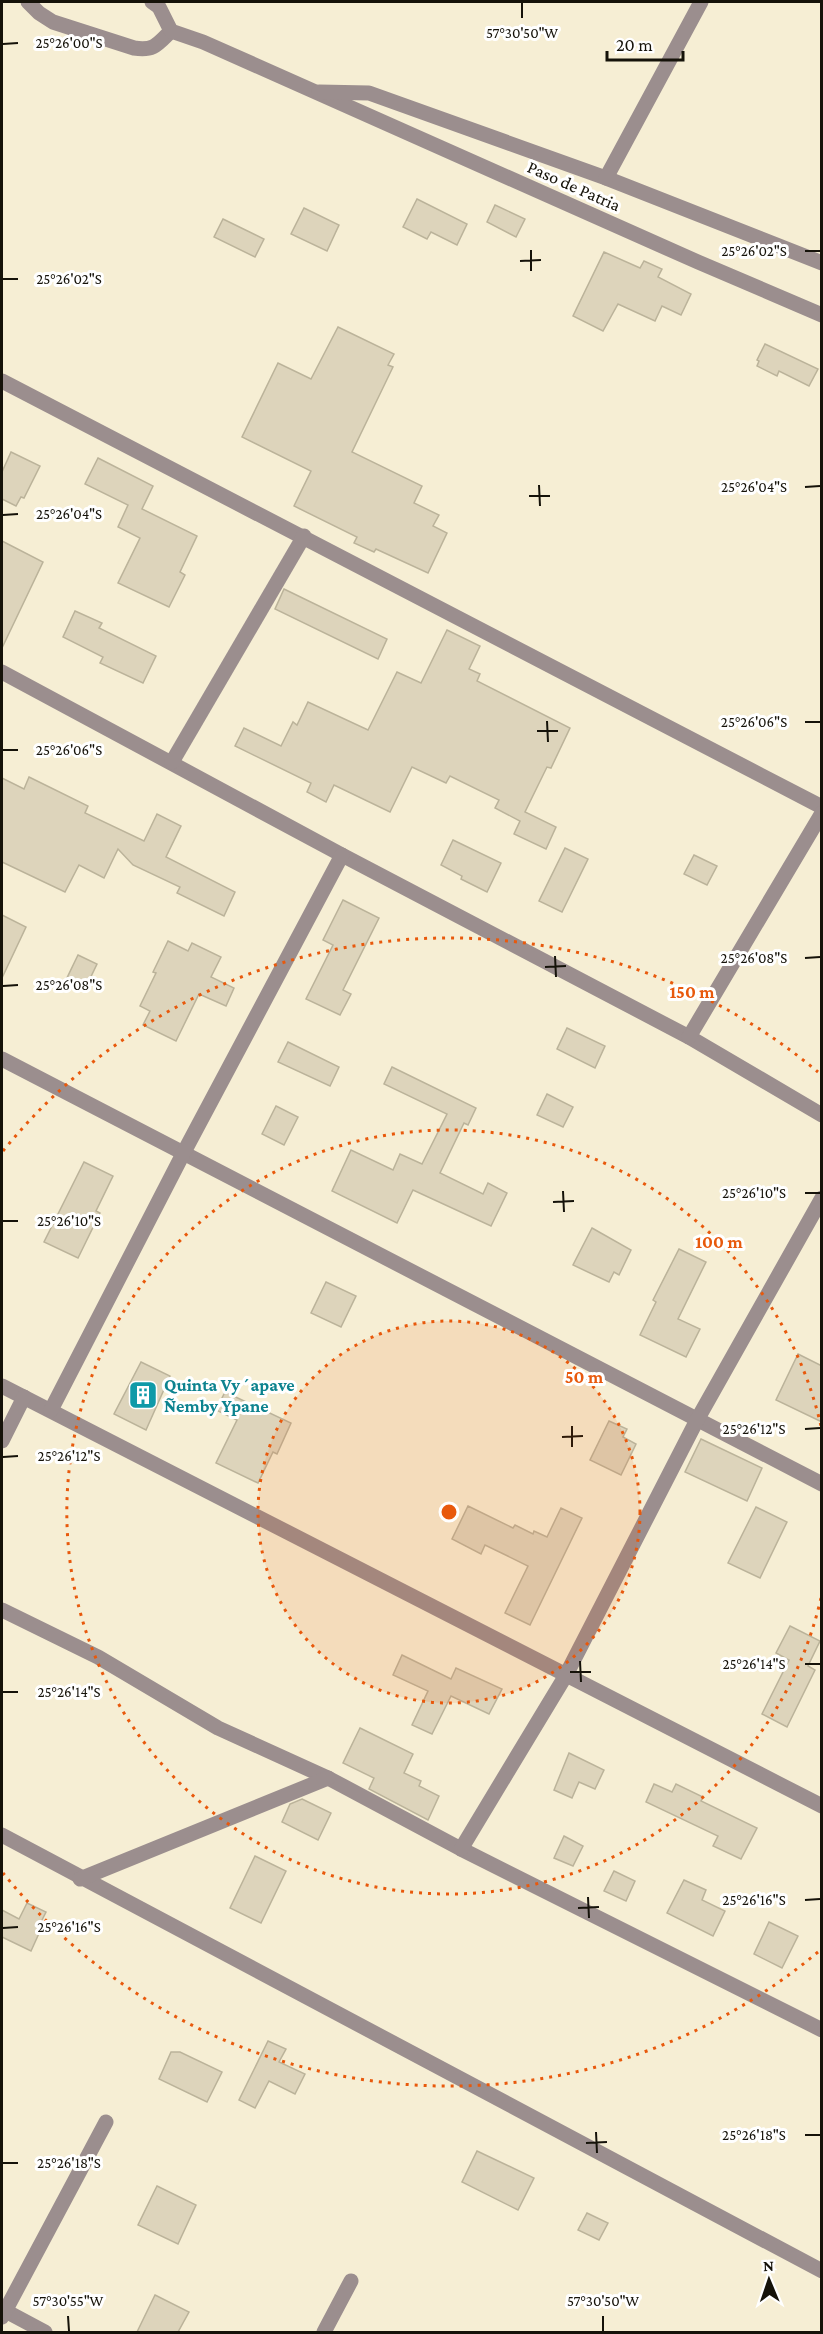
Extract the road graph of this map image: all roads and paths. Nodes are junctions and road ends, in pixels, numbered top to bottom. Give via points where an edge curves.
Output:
1 (28, 2) edge
2 (152, 2) edge
3 (701, 2) edge
4 (171, 31) junction
5 (311, 92) junction
6 (606, 178) junction
7 (822, 263) edge
8 (822, 315) edge
9 (2, 381) edge
10 (304, 536) junction
11 (2, 672) edge
12 (172, 762) junction
13 (822, 807) edge
14 (822, 813) edge
15 (342, 855) junction
16 (688, 1037) junction
17 (2, 1059) edge
18 (822, 1115) edge
19 (184, 1152) junction
20 (822, 1198) edge
21 (2, 1386) edge
22 (24, 1397) junction
23 (51, 1410) junction
24 (696, 1420) junction
25 (2, 1441) edge
26 (822, 1484) edge
27 (2, 1610) edge
28 (566, 1675) junction
29 (328, 1778) junction
30 (822, 1806) edge
31 (2, 1835) edge
32 (461, 1849) junction
33 (80, 1879) junction
34 (822, 2030) edge
35 (106, 2122) dead end
36 (822, 2271) edge
37 (351, 2281) dead end
38 (3, 2312) edge
39 (45, 2332) edge
40 (324, 2332) edge

1 - 4 street via 53,22 134,48 155,47
2 - 4 street via 159,7
3 - 6 street
4 - 5 street, Paso de Patria
5 - 6 street, Paso de Patria via 369,93
5 - 8 street, Paso de Patria
6 - 7 street, Paso de Patria
9 - 10 street
10 - 12 street
10 - 13 street
11 - 12 street
12 - 15 street
14 - 16 street
15 - 16 street
15 - 19 street
16 - 18 street
17 - 19 street
19 - 23 street
19 - 24 street
20 - 24 street
21 - 22 street
22 - 23 street
22 - 25 street
23 - 28 street
24 - 26 street
24 - 28 street
27 - 29 street via 98,1657 218,1728
28 - 30 street
28 - 32 street
29 - 32 street
29 - 33 street
31 - 33 street
32 - 34 street
33 - 36 street
35 - 38 street
37 - 40 street
38 - 39 street

